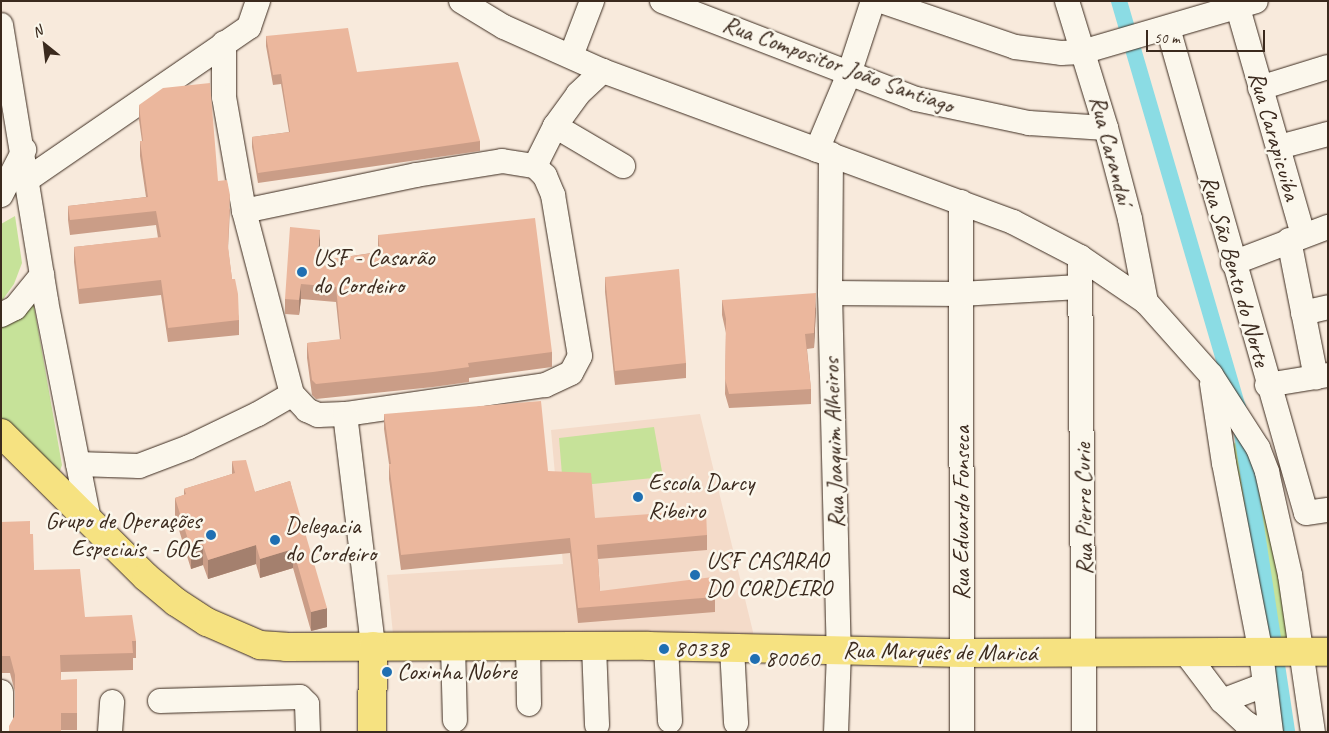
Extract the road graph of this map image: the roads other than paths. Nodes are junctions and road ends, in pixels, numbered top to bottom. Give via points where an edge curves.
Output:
1 (258, 1) edge
2 (461, 1) edge
3 (592, 1) edge
4 (662, 1) edge
5 (873, 1) edge
6 (881, 1) edge
7 (1067, 1) edge
8 (1247, 5) edge
9 (1, 25) edge
10 (1168, 28) junction
11 (224, 43) junction
12 (1082, 52) junction
13 (571, 56) junction
14 (1328, 67) edge
15 (603, 71) junction
16 (849, 74) junction
17 (1260, 88) junction
18 (555, 126) junction
19 (1106, 128) junction
20 (1328, 134) edge
21 (1279, 147) junction
22 (24, 150) junction
23 (824, 152) junction
24 (535, 166) junction
25 (622, 166) dead end
26 (28, 179) junction
27 (1, 195) edge
28 (960, 202) junction
29 (244, 211) junction
30 (1328, 227) edge
31 (1296, 238) junction
32 (1080, 257) junction
33 (1233, 263) junction
34 (42, 275) junction
35 (1080, 287) junction
36 (830, 293) junction
37 (961, 294) junction
38 (1146, 302) junction
39 (1328, 307) edge
40 (1303, 313) junction
41 (1, 316) edge
42 (1322, 376) edge
43 (1268, 384) junction
44 (292, 394) junction
45 (1228, 406) junction
46 (346, 414) junction
47 (1, 433) edge
48 (78, 464) junction
49 (1317, 511) edge
50 (89, 521) junction
51 (373, 646) junction
52 (453, 646) junction
53 (528, 646) junction
54 (594, 646) junction
55 (666, 647) junction
56 (732, 648) junction
57 (839, 651) junction
58 (1085, 651) junction
59 (1185, 652) junction
60 (1300, 652) junction
61 (1328, 652) edge
62 (962, 653) junction
63 (1262, 653) junction
64 (1264, 685) junction
65 (1, 692) edge
66 (160, 701) dead end
67 (1222, 701) junction
68 (112, 702) dead end
69 (529, 704) dead end
70 (455, 720) dead end
71 (670, 721) dead end
72 (736, 723) dead end
73 (597, 725) dead end
74 (1, 732) edge
75 (110, 732) edge
76 (308, 732) edge
77 (372, 732) edge
78 (836, 732) edge
79 (962, 732) edge
80 (1084, 732) edge
81 (1261, 732) edge
82 (1270, 732) edge
83 (1313, 732) edge

1 - 11 street via 250,27
2 - 13 street via 504,27
3 - 13 street
4 - 16 street, Rua Compositor João Santiago
5 - 16 street
6 - 12 street via 1015,47 1039,52
7 - 12 street, Rua Carandaí
8 - 10 street
8 - 17 street, Rua Carapicuiba
9 - 22 street
10 - 12 street
10 - 33 street, Rua São Bento do Norte
11 - 26 street
11 - 29 street via 224,97
12 - 19 street, Rua Carandaí
13 - 15 street
14 - 17 street
15 - 18 street via 578,94
15 - 23 street
16 - 19 street, Rua Compositor João Santiago via 916,99 990,117 1054,126
16 - 23 street
17 - 21 street, Rua Carapicuiba
18 - 24 street
18 - 25 street
19 - 38 street, Rua Carandaí via 1130,219
20 - 21 street
21 - 31 street, Rua Carapicuiba
22 - 26 street
22 - 27 street
23 - 28 street
23 - 36 street, Rua Joaquim Alheiros
24 - 29 street via 502,161 416,175
24 - 46 street via 545,176 552,195 580,356 571,373 544,386
26 - 34 street
28 - 32 street via 1039,235
28 - 37 street, Rua Eduardo Fonseca
29 - 44 street
30 - 31 street
31 - 33 street
31 - 40 street, Rua Carapicuiba
32 - 35 street, Rua Pierre Curie
32 - 38 street
33 - 43 street, Rua São Bento do Norte
34 - 41 street via 14,308
34 - 48 street
35 - 37 street
35 - 58 street, Rua Pierre Curie
36 - 37 street
36 - 57 street, Rua Joaquim Alheiros
37 - 62 street, Rua Eduardo Fonseca
38 - 45 street via 1208,371
39 - 40 street
40 - 42 street, Rua Carapicuiba
42 - 43 street
43 - 49 street, Rua São Bento do Norte
44 - 46 street via 307,410 318,415
44 - 48 street via 189,448 139,466
45 - 60 street via 1267,472 1290,575
45 - 63 street via 1224,463
46 - 51 street
47 - 50 main road, Rua Marquês de Maricá
48 - 50 street
50 - 51 main road, Rua Marquês de Maricá via 176,602 242,638 260,645 286,647
51 - 52 main road, Rua Marquês de Maricá
51 - 77 main road
52 - 53 main road, Rua Marquês de Maricá
52 - 70 street
53 - 54 main road, Rua Marquês de Maricá
53 - 69 street
54 - 55 main road, Rua Marquês de Maricá
54 - 73 street
55 - 56 main road, Rua Marquês de Maricá
55 - 71 street
56 - 57 main road, Rua Marquês de Maricá
56 - 72 street
57 - 62 main road, Rua Marquês de Maricá
57 - 78 street, Rua Joaquim Alheiros
58 - 59 main road, Rua Marquês de Maricá
58 - 62 main road, Rua Marquês de Maricá
58 - 80 street, Rua Pierre Curie
59 - 63 main road, Rua Marquês de Maricá
59 - 67 street
60 - 61 main road, Rua Marquês de Maricá
60 - 63 main road, Rua Marquês de Maricá
60 - 83 street
62 - 79 street, Rua Eduardo Fonseca
63 - 64 street
64 - 67 street
64 - 82 street
65 - 74 street
66 - 76 street via 300,697 307,704
67 - 81 street
68 - 75 street

